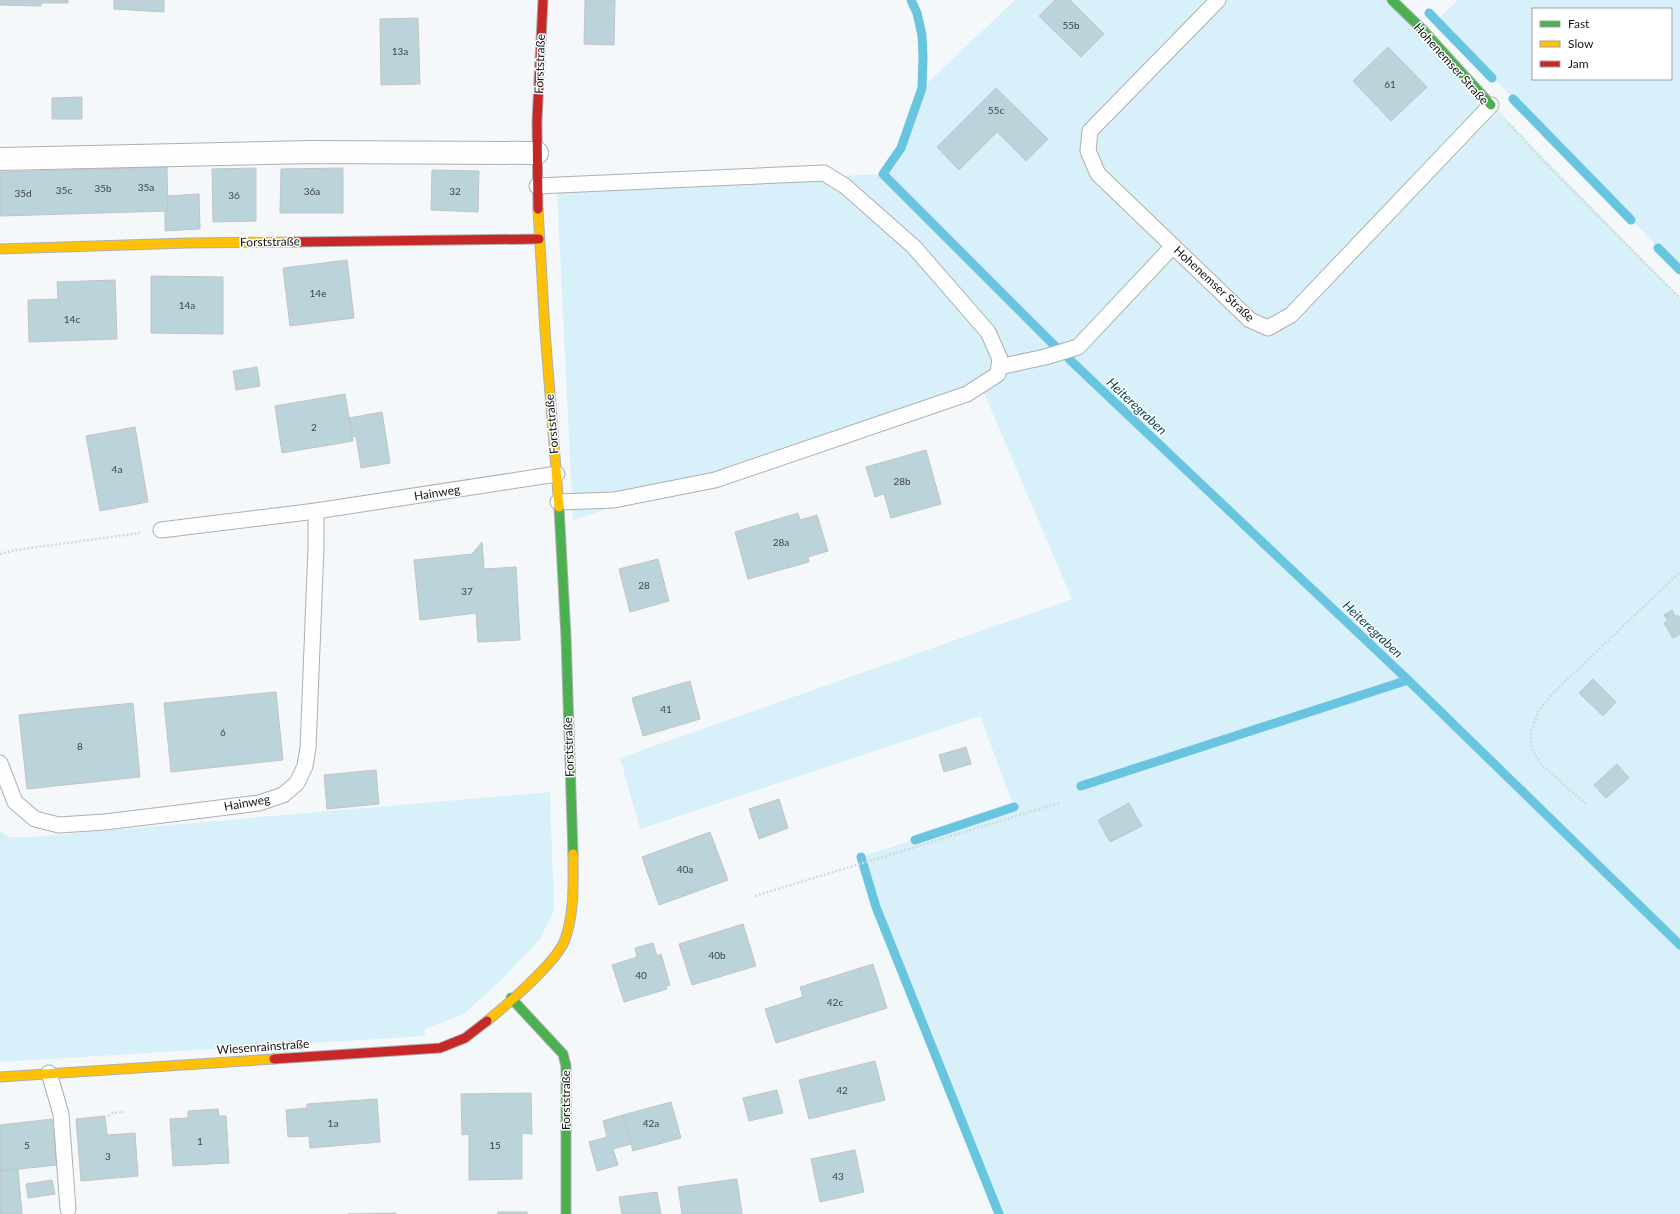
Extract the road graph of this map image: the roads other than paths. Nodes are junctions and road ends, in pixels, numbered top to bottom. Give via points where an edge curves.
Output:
1 (543, 0) edge
2 (1218, 0) edge
3 (1392, 0) edge
4 (1491, 105) joint
5 (536, 153) junction
6 (0, 159) edge
7 (537, 186) junction
8 (539, 239) junction
9 (1173, 246) junction
10 (0, 249) edge
11 (999, 368) junction
12 (557, 474) junction
13 (558, 502) junction
14 (316, 511) junction
15 (161, 530) road end
16 (0, 763) edge
17 (511, 998) junction
18 (49, 1073) junction
19 (0, 1077) edge
20 (68, 1209) dead end
21 (566, 1214) edge

1 - 5 street, Forststraße
2 - 9 lane, Hohenemser Straße via 1090,132 1088,151 1098,174
3 - 4 street, Hohenemser Straße
4 - 9 lane, Hohenemser Straße via 1290,315 1268,328 1250,320
5 - 6 street via 311,152
5 - 7 street, Forststraße
7 - 8 street, Forststraße
7 - 11 lane via 824,173 845,186 914,247 988,332 1000,359
8 - 10 street, Forststraße via 188,243
8 - 12 street, Forststraße
9 - 11 lane via 1078,347
11 - 13 lane via 998,374 968,394 715,480 614,500
12 - 13 street, Forststraße
12 - 14 lane, Hainweg
13 - 17 street, Forststraße via 564,600 573,871 572,910 563,944
14 - 15 lane, Hainweg
14 - 16 lane, Hainweg via 308,748 305,766 297,783 284,795 259,803 105,822 59,825 35,819 15,802
17 - 18 street, Wiesenrainstraße via 469,1035 440,1048
17 - 21 street, Forststraße via 563,1054 566,1066
18 - 19 street, Wiesenrainstraße
18 - 20 lane via 61,1114

